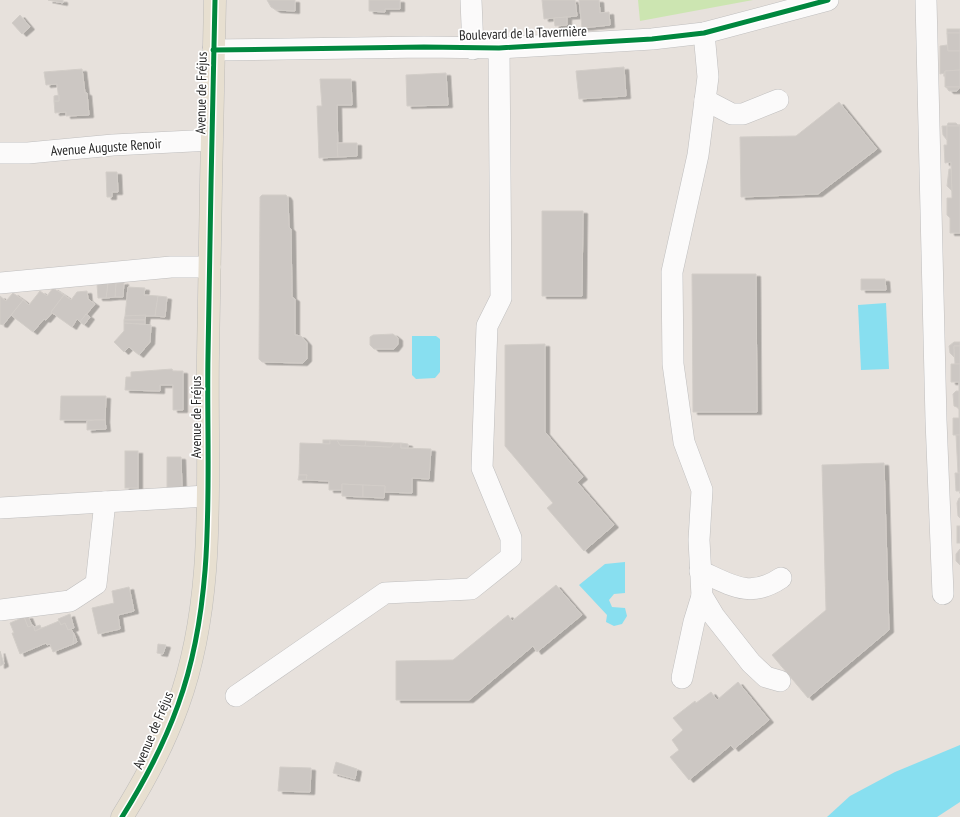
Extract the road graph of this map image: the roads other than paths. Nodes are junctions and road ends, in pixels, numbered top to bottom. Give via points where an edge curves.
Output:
1 (215, 0) edge
2 (471, 0) edge
3 (828, 0) edge
4 (926, 0) edge
5 (704, 34) junction
6 (499, 48) junction
7 (472, 49) junction
8 (213, 50) junction
9 (705, 100) junction
10 (778, 100) dead end
11 (212, 140) junction
12 (0, 153) edge
13 (210, 267) junction
14 (0, 283) edge
15 (207, 496) junction
16 (105, 502) junction
17 (0, 508) edge
18 (700, 571) junction
19 (782, 578) dead end
20 (943, 594) dead end
21 (702, 596) junction
22 (0, 610) edge
23 (682, 678) dead end
24 (780, 681) dead end
25 (236, 696) dead end
26 (122, 817) edge

1 - 8 main road, Avenue de Fréjus
2 - 7 street
3 - 5 street, Boulevard de la Tavernière
4 - 20 street via 936,420
5 - 6 street, Boulevard de la Tavernière
5 - 9 street via 708,77
6 - 7 street, Boulevard de la Tavernière
6 - 25 street via 501,298 487,326 482,468 511,538 511,557 471,589 385,593
7 - 8 street, Boulevard de la Tavernière via 424,47
8 - 11 main road, Avenue de Fréjus
9 - 10 street via 732,114 743,114
9 - 18 street via 698,155 672,272 673,364 684,442 702,490
11 - 12 street, Avenue Auguste Renoir
11 - 13 main road, Avenue de Fréjus
13 - 14 street via 172,267
13 - 15 main road, Avenue de Fréjus
15 - 16 street
15 - 26 main road, Avenue de Fréjus via 202,599 191,658 178,704 163,741
16 - 17 street
16 - 22 street via 96,584 70,601
18 - 19 street via 732,586 750,590 762,588
18 - 21 street
21 - 23 street
21 - 24 street via 751,664 766,677

